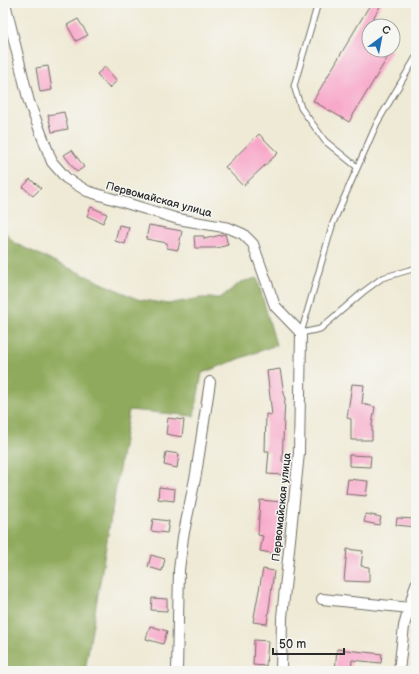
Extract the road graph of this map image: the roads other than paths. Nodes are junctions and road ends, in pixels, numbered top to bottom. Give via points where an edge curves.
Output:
1 (5, 3) edge
2 (318, 3) edge
3 (416, 57) edge
4 (357, 167) junction
5 (416, 268) edge
6 (301, 333) junction
7 (210, 382) dead end
8 (416, 584) edge
9 (322, 599) dead end
10 (410, 608) junction
11 (177, 671) edge
12 (281, 671) edge
13 (399, 671) edge

1 - 6 street, Первомайская улица via 29,102 52,162 66,178 87,191 178,219 229,228 243,234 253,244 275,306
2 - 4 lane via 294,86 301,108 325,141
3 - 4 lane via 377,123
4 - 6 lane via 332,222
5 - 6 lane via 382,278 320,330
6 - 12 street, Первомайская улица via 299,453 282,617
7 - 11 street via 179,570
8 - 10 street
9 - 10 street
10 - 13 street via 404,626

